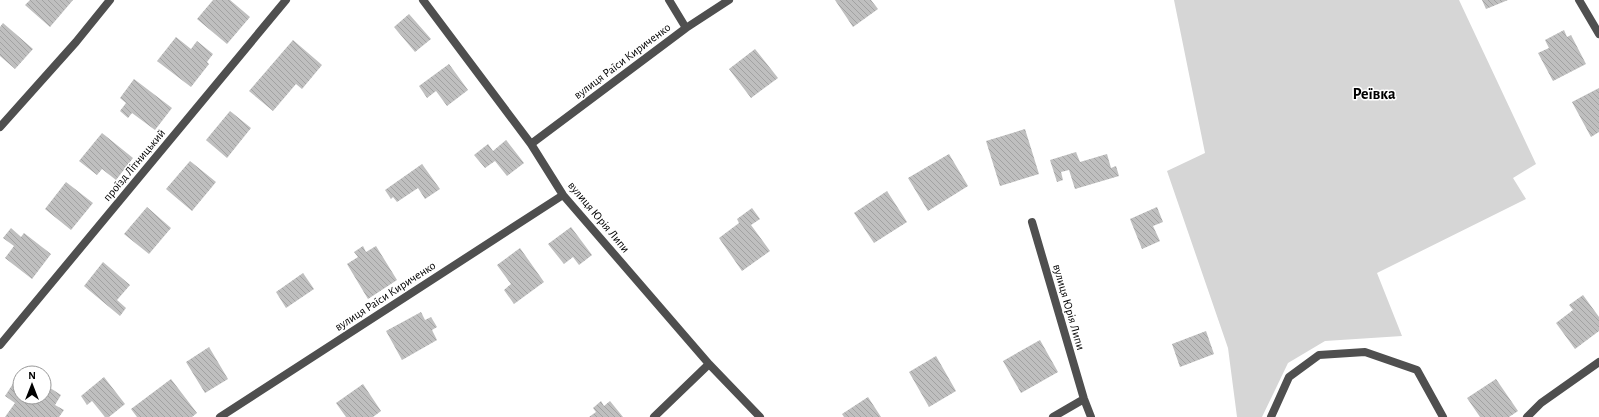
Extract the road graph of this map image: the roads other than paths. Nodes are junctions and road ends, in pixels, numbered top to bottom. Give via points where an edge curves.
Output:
1 (110, 0) edge
2 (286, 0) edge
3 (423, 0) edge
4 (670, 0) edge
5 (728, 0) edge
6 (1579, 0) edge
7 (686, 28) junction
8 (1599, 34) edge
9 (0, 127) edge
10 (531, 144) junction
11 (563, 195) junction
12 (1032, 222) dead end
13 (0, 345) edge
14 (1599, 362) edge
15 (709, 364) junction
16 (1084, 398) junction
17 (220, 417) edge
18 (654, 417) edge
19 (760, 417) edge
20 (1053, 417) edge
21 (1091, 417) edge
22 (1271, 417) edge
23 (1443, 417) edge
24 (1527, 417) edge

1 - 9 street
2 - 13 street, проїзд Літницький
3 - 10 street, вулиця Юрія Липи
4 - 7 street
5 - 7 street, вулиця Раїси Кириченко
6 - 8 street
7 - 10 street, вулиця Раїси Кириченко
10 - 11 street, вулиця Юрія Липи
11 - 15 street, вулиця Юрія Липи
11 - 17 street, вулиця Раїси Кириченко
12 - 16 street, вулиця Юрія Липи
14 - 24 street via 1541,403
15 - 18 street
15 - 19 street, вулиця Юрія Липи
16 - 20 street
16 - 21 street, вулиця Юрія Липи
22 - 23 street via 1289,377 1319,355 1365,352 1417,370

